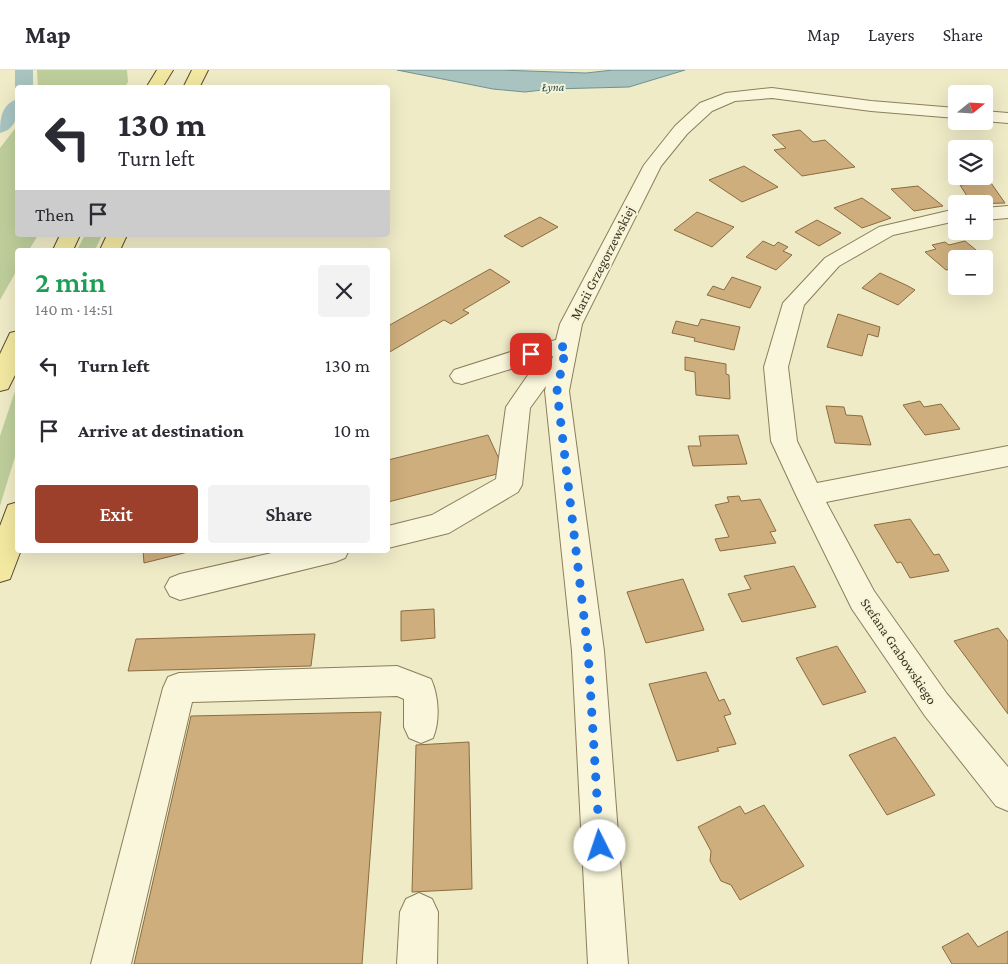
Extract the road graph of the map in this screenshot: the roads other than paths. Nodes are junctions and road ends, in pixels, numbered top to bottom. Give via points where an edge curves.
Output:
1 (164, 70) edge
2 (200, 70) edge
3 (156, 85) edge
4 (192, 85) edge
5 (948, 113) edge
6 (993, 117) edge
7 (1008, 118) edge
8 (1008, 212) edge
9 (993, 213) edge
10 (948, 217) edge
11 (15, 346) edge
12 (564, 356) junction
13 (462, 376) dead end
14 (0, 383) edge
15 (1008, 456) edge
16 (808, 495) junction
17 (15, 522) edge
18 (390, 537) edge
19 (323, 553) edge
20 (0, 570) edge
21 (180, 588) dead end
22 (421, 727) dead end
23 (1008, 794) edge
24 (419, 912) dead end
25 (111, 964) edge
26 (417, 964) edge
27 (608, 964) edge

1 - 3 main road
2 - 4 main road
5 - 12 street, Marii Grzegorzewskiej via 772,93 732,96 706,107 681,130 653,165 571,324
6 - 7 street
8 - 9 street
10 - 16 street, Stefana Grabowskiego via 886,231 832,262 794,302 776,367 784,441
11 - 14 main road
12 - 13 street via 531,354
12 - 18 street via 536,381 518,407 509,485 439,535
12 - 27 street, Marii Grzegorzewskiej via 557,391 588,651
15 - 16 street
16 - 23 street, Stefana Grabowskiego via 863,600 936,705
17 - 20 main road
19 - 21 street
22 - 25 street via 420,690 397,681 178,688
24 - 26 street

